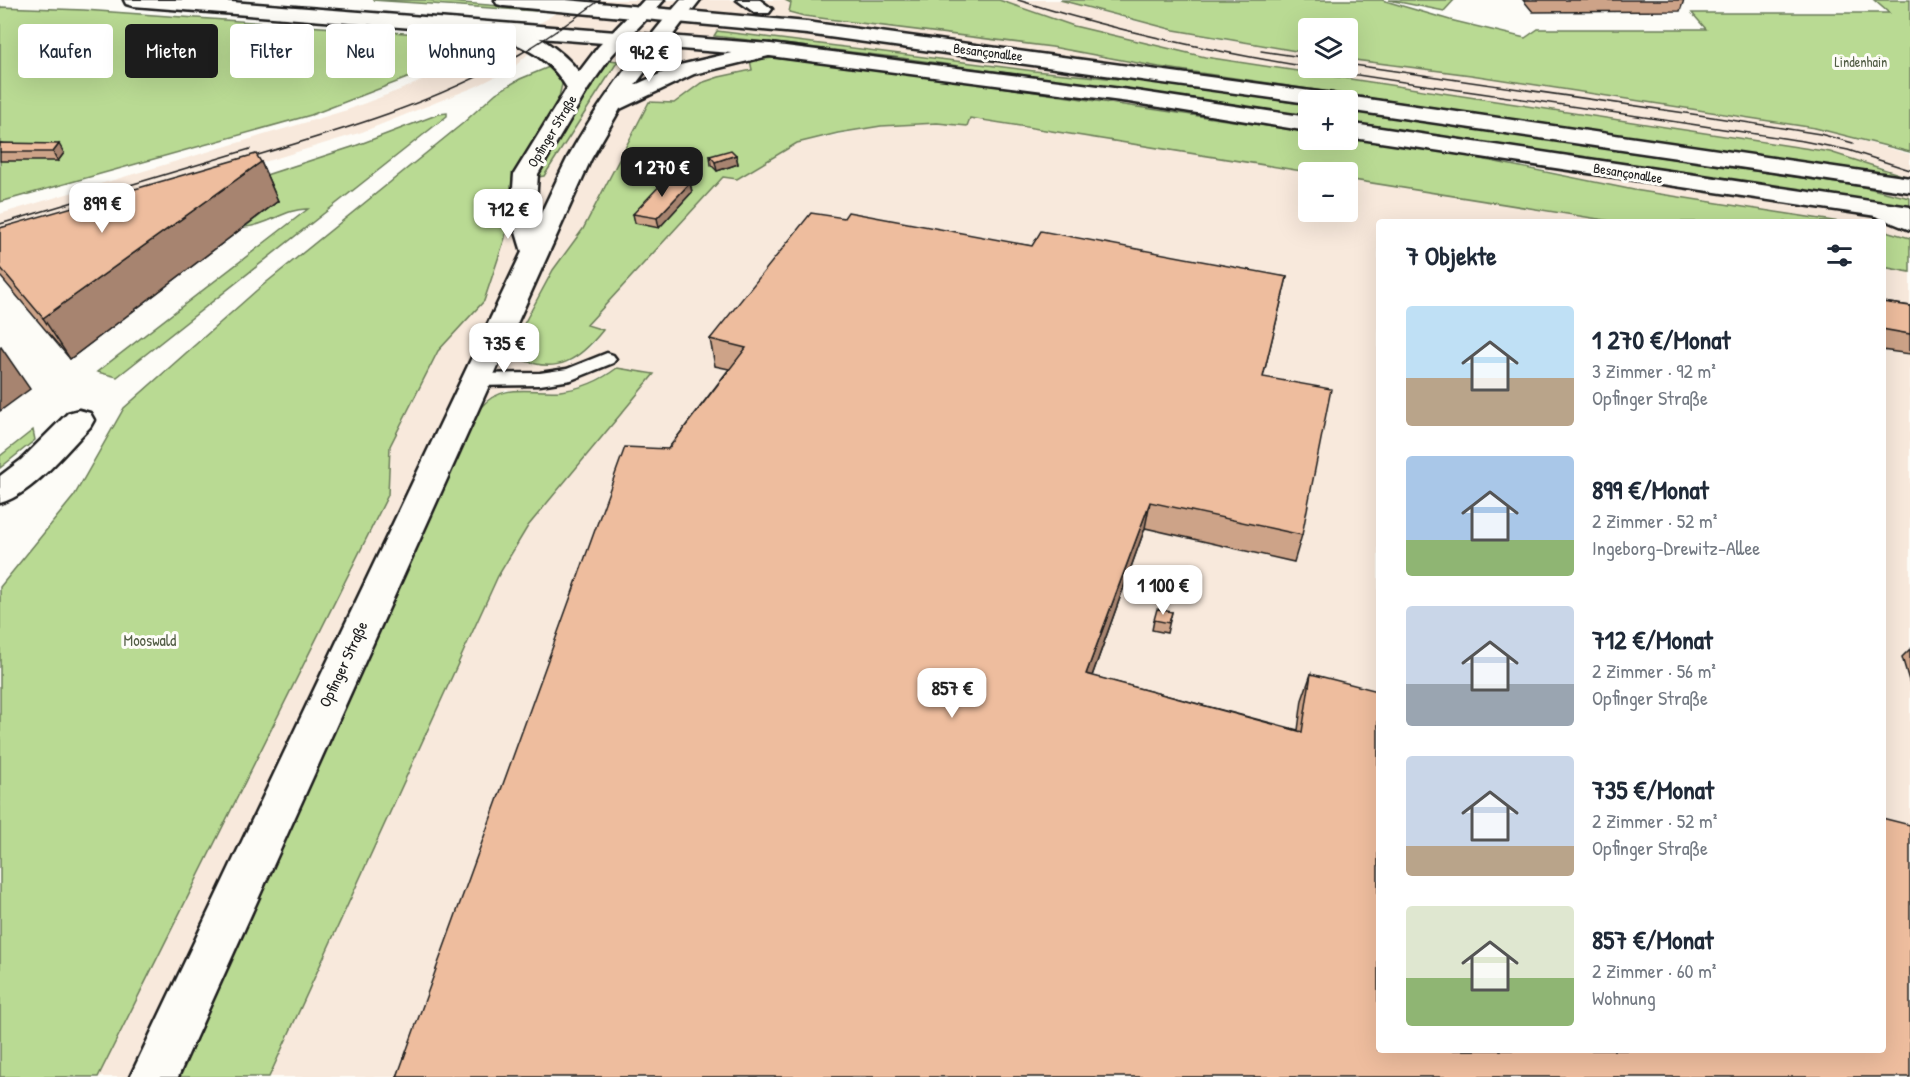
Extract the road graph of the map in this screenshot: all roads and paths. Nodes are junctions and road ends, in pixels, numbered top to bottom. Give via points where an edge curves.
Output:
1 (133, 0) edge
2 (504, 0) edge
3 (576, 0) edge
4 (691, 0) edge
5 (557, 4) junction
6 (754, 5) edge
7 (649, 6) edge
8 (678, 15) junction
9 (449, 24) edge
10 (807, 28) junction
11 (516, 29) edge
12 (516, 36) edge
13 (619, 36) junction
14 (657, 39) junction
15 (770, 50) junction
16 (578, 88) junction
17 (1298, 95) edge
18 (611, 105) junction
19 (1358, 105) edge
20 (1298, 122) edge
21 (1358, 132) edge
22 (1910, 185) edge
23 (1867, 208) junction
24 (1910, 214) edge
25 (1910, 225) edge
26 (535, 252) junction
27 (607, 359) dead end
28 (476, 380) junction
29 (79, 420) dead end
30 (0, 492) edge
31 (154, 1077) edge

1 - 9 main road
2 - 5 main road, Besançonallee
3 - 5 main road
4 - 8 main road, Opfinger Straße
5 - 7 main road, Besançonallee
6 - 10 main road
7 - 8 main road, Besançonallee
7 - 13 main road, Opfinger Straße
8 - 10 main road, Besançonallee
8 - 14 main road, Opfinger Straße
10 - 17 main road, Besançonallee
11 - 13 main road, Besançonallee
12 - 16 main road via 556,56
13 - 14 main road, Besançonallee
13 - 16 main road, Opfinger Straße
14 - 15 main road, Besançonallee
14 - 18 main road, Opfinger Straße
15 - 18 main road via 687,69
15 - 20 main road, Besançonallee via 1129,96
16 - 26 main road, Opfinger Straße via 526,174 523,216
18 - 26 main road, Opfinger Straße via 579,159
19 - 22 main road, Besançonallee
21 - 23 main road, Besançonallee
23 - 24 main road, Besançonallee
23 - 25 lane
26 - 28 main road, Opfinger Straße
27 - 28 lane via 571,375
28 - 31 main road, Opfinger Straße
29 - 30 main road via 32,467

